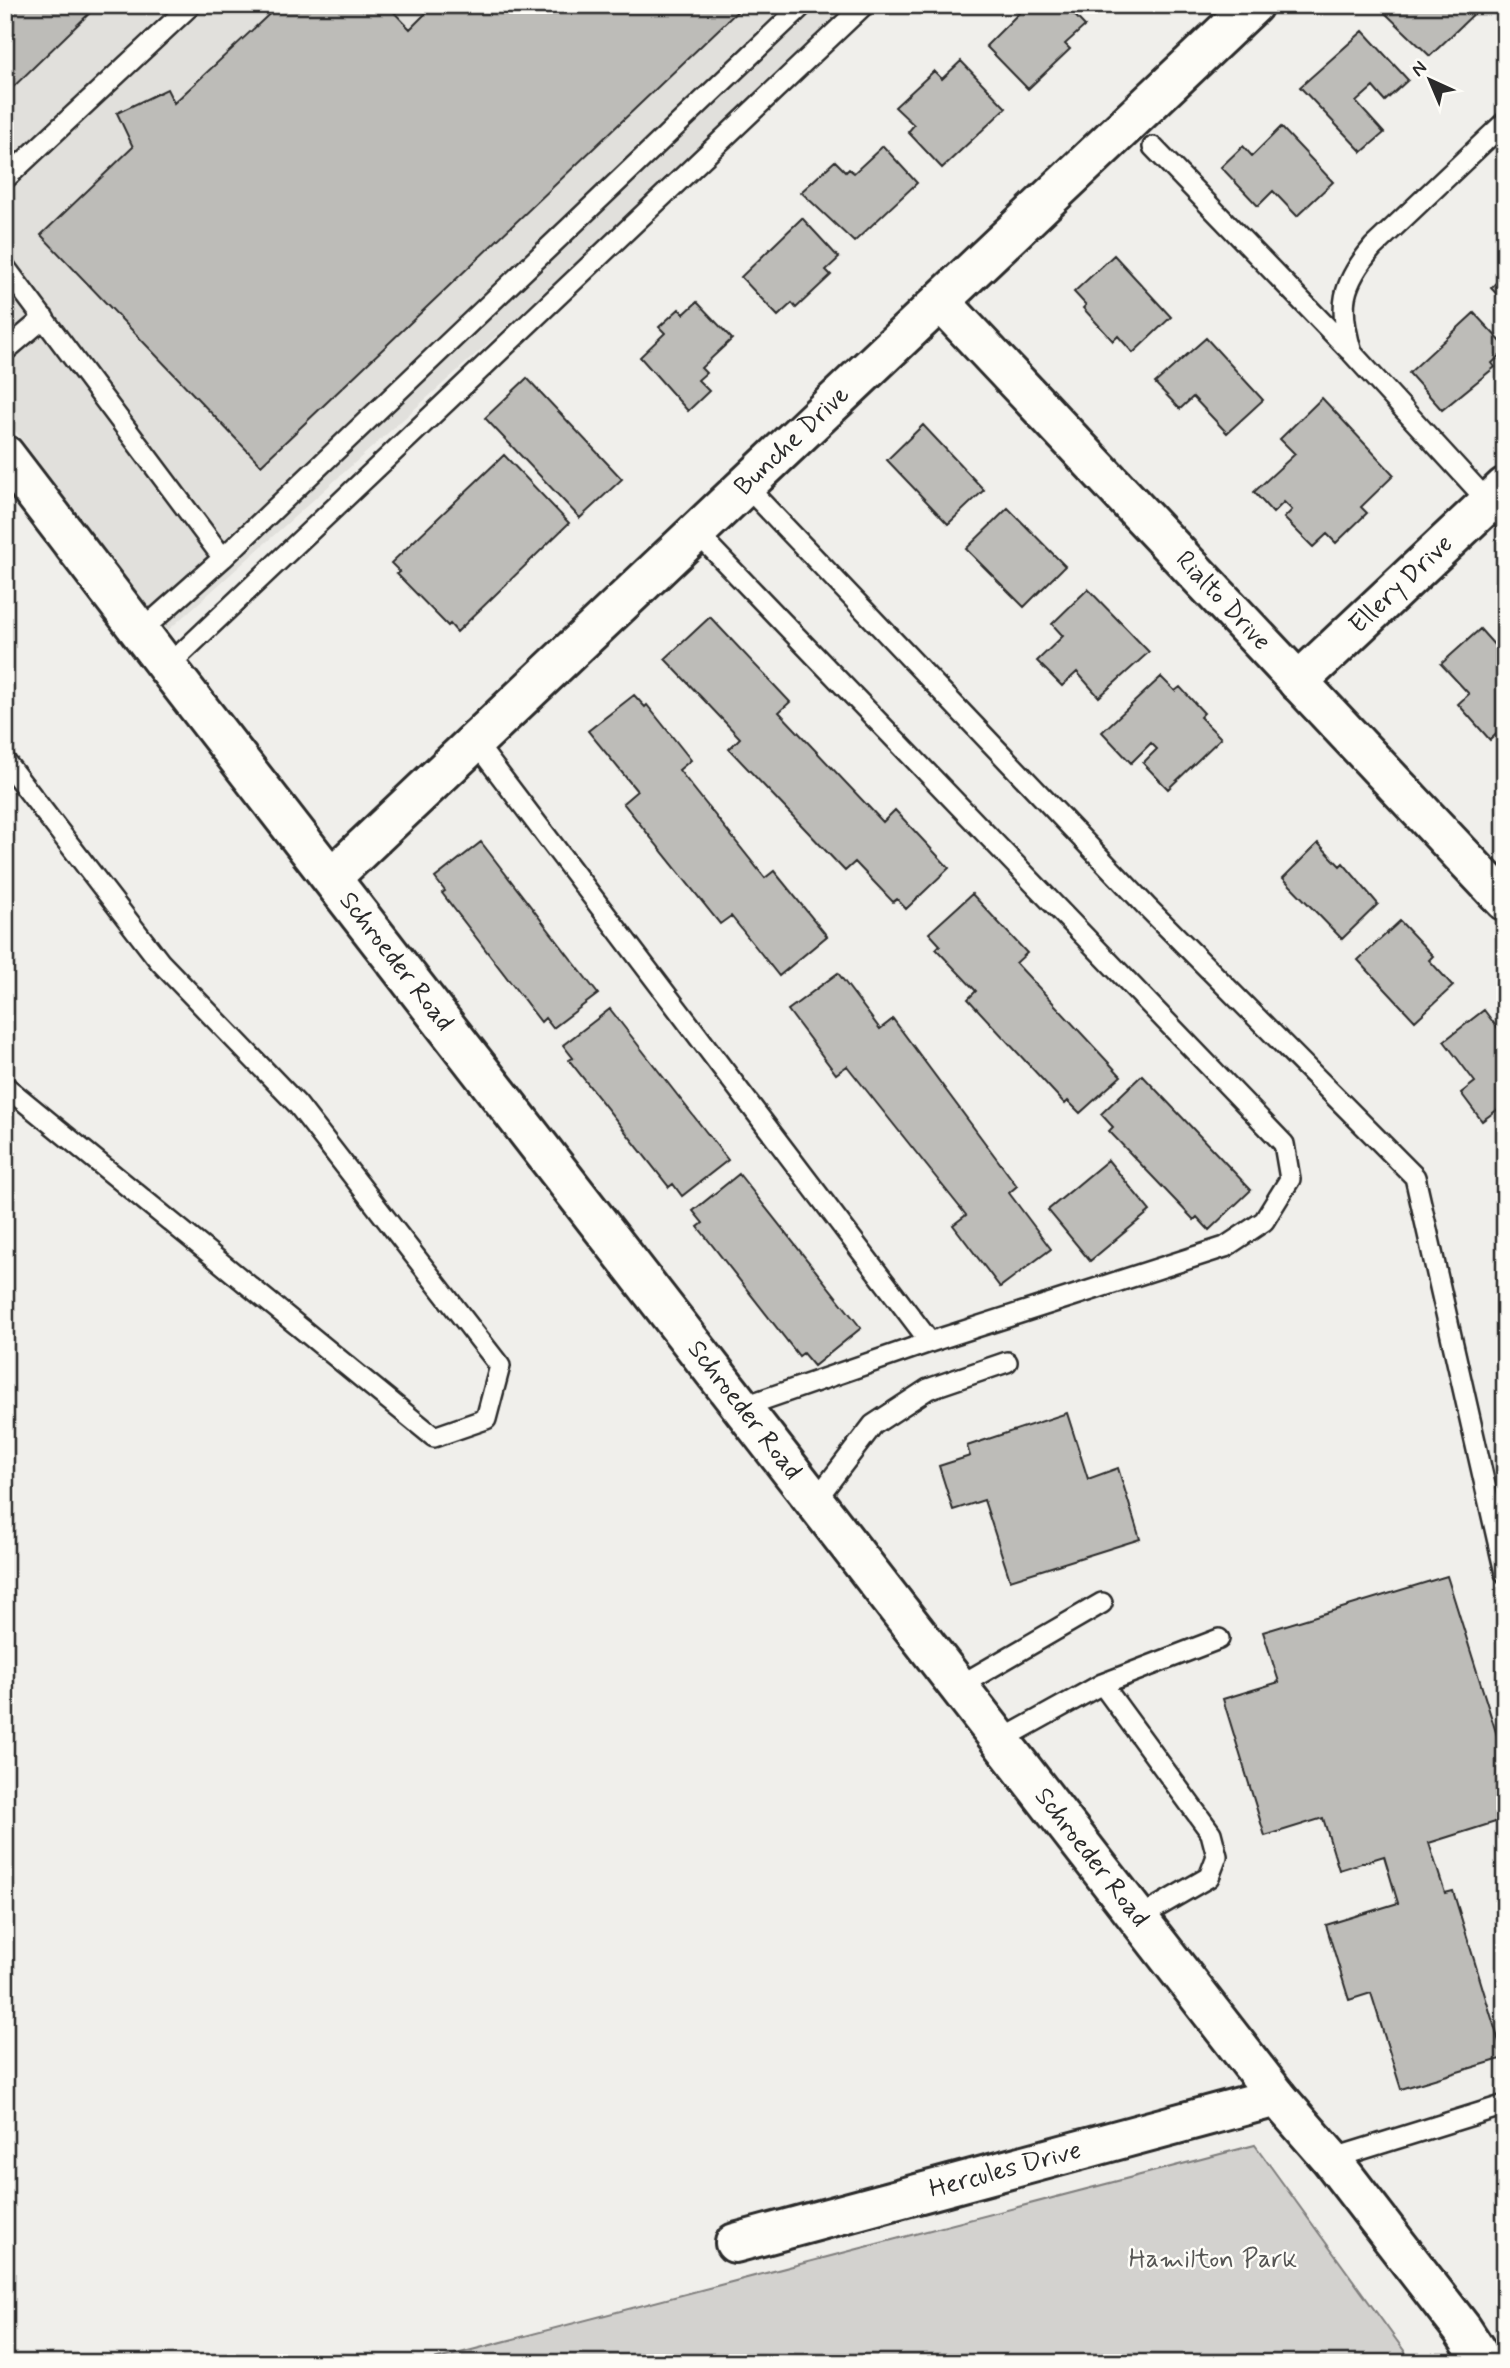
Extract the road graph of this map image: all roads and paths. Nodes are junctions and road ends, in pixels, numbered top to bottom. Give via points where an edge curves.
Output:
1 (191, 5) edge
2 (803, 5) edge
3 (864, 5) edge
4 (1253, 5) edge
5 (1505, 122) edge
6 (1153, 147) dead end
7 (5, 180) edge
8 (5, 267) edge
9 (941, 302) junction
10 (44, 318) junction
11 (5, 351) edge
12 (1352, 354) junction
13 (5, 455) edge
14 (745, 485) junction
15 (1499, 503) edge
16 (696, 532) junction
17 (223, 558) junction
18 (141, 631) junction
19 (167, 667) junction
20 (1298, 682) junction
21 (475, 742) junction
22 (5, 761) edge
23 (332, 877) junction
24 (1505, 901) edge
25 (5, 1086) edge
26 (930, 1342) junction
27 (1007, 1362) dead end
28 (742, 1407) junction
29 (815, 1501) junction
30 (1505, 1573) edge
31 (1102, 1603) dead end
32 (1219, 1639) dead end
33 (1102, 1684) junction
34 (959, 1686) junction
35 (1001, 1740) junction
36 (1138, 1918) junction
37 (1277, 2097) junction
38 (1505, 2105) edge
39 (1331, 2159) junction
40 (735, 2243) dead end
41 (1484, 2363) edge

1 - 7 lane
2 - 17 lane
3 - 19 lane
4 - 9 street, Bunche Drive
5 - 12 lane via 1356,268 1344,296 1344,326
6 - 12 lane
8 - 10 lane
9 - 14 street, Bunche Drive
9 - 20 street, Rialto Drive
10 - 11 lane
10 - 17 lane
12 - 15 lane
13 - 18 street, Schroeder Road
14 - 16 street, Bunche Drive
14 - 30 lane via 1147,906 1415,1177
15 - 20 street, Ellery Drive
16 - 21 street, Bunche Drive
16 - 26 lane via 1284,1144 1290,1179 1264,1221 1225,1247
17 - 18 lane
18 - 19 street, Schroeder Road
19 - 23 street, Schroeder Road
20 - 24 street, Rialto Drive
21 - 23 street, Bunche Drive
21 - 26 lane
22 - 25 lane via 160,962 297,1104 500,1366 486,1419 434,1437
23 - 28 street, Schroeder Road
26 - 28 lane
27 - 29 lane via 928,1389 873,1425
28 - 29 street, Schroeder Road
29 - 34 street, Schroeder Road
31 - 34 lane
32 - 33 lane
33 - 35 lane
33 - 36 lane via 1211,1833 1217,1856 1209,1877
34 - 35 street, Schroeder Road
35 - 36 street, Schroeder Road
36 - 37 street, Schroeder Road
37 - 39 street, Schroeder Road
37 - 40 street, Hercules Drive
38 - 39 lane
39 - 41 street, Schroeder Road

